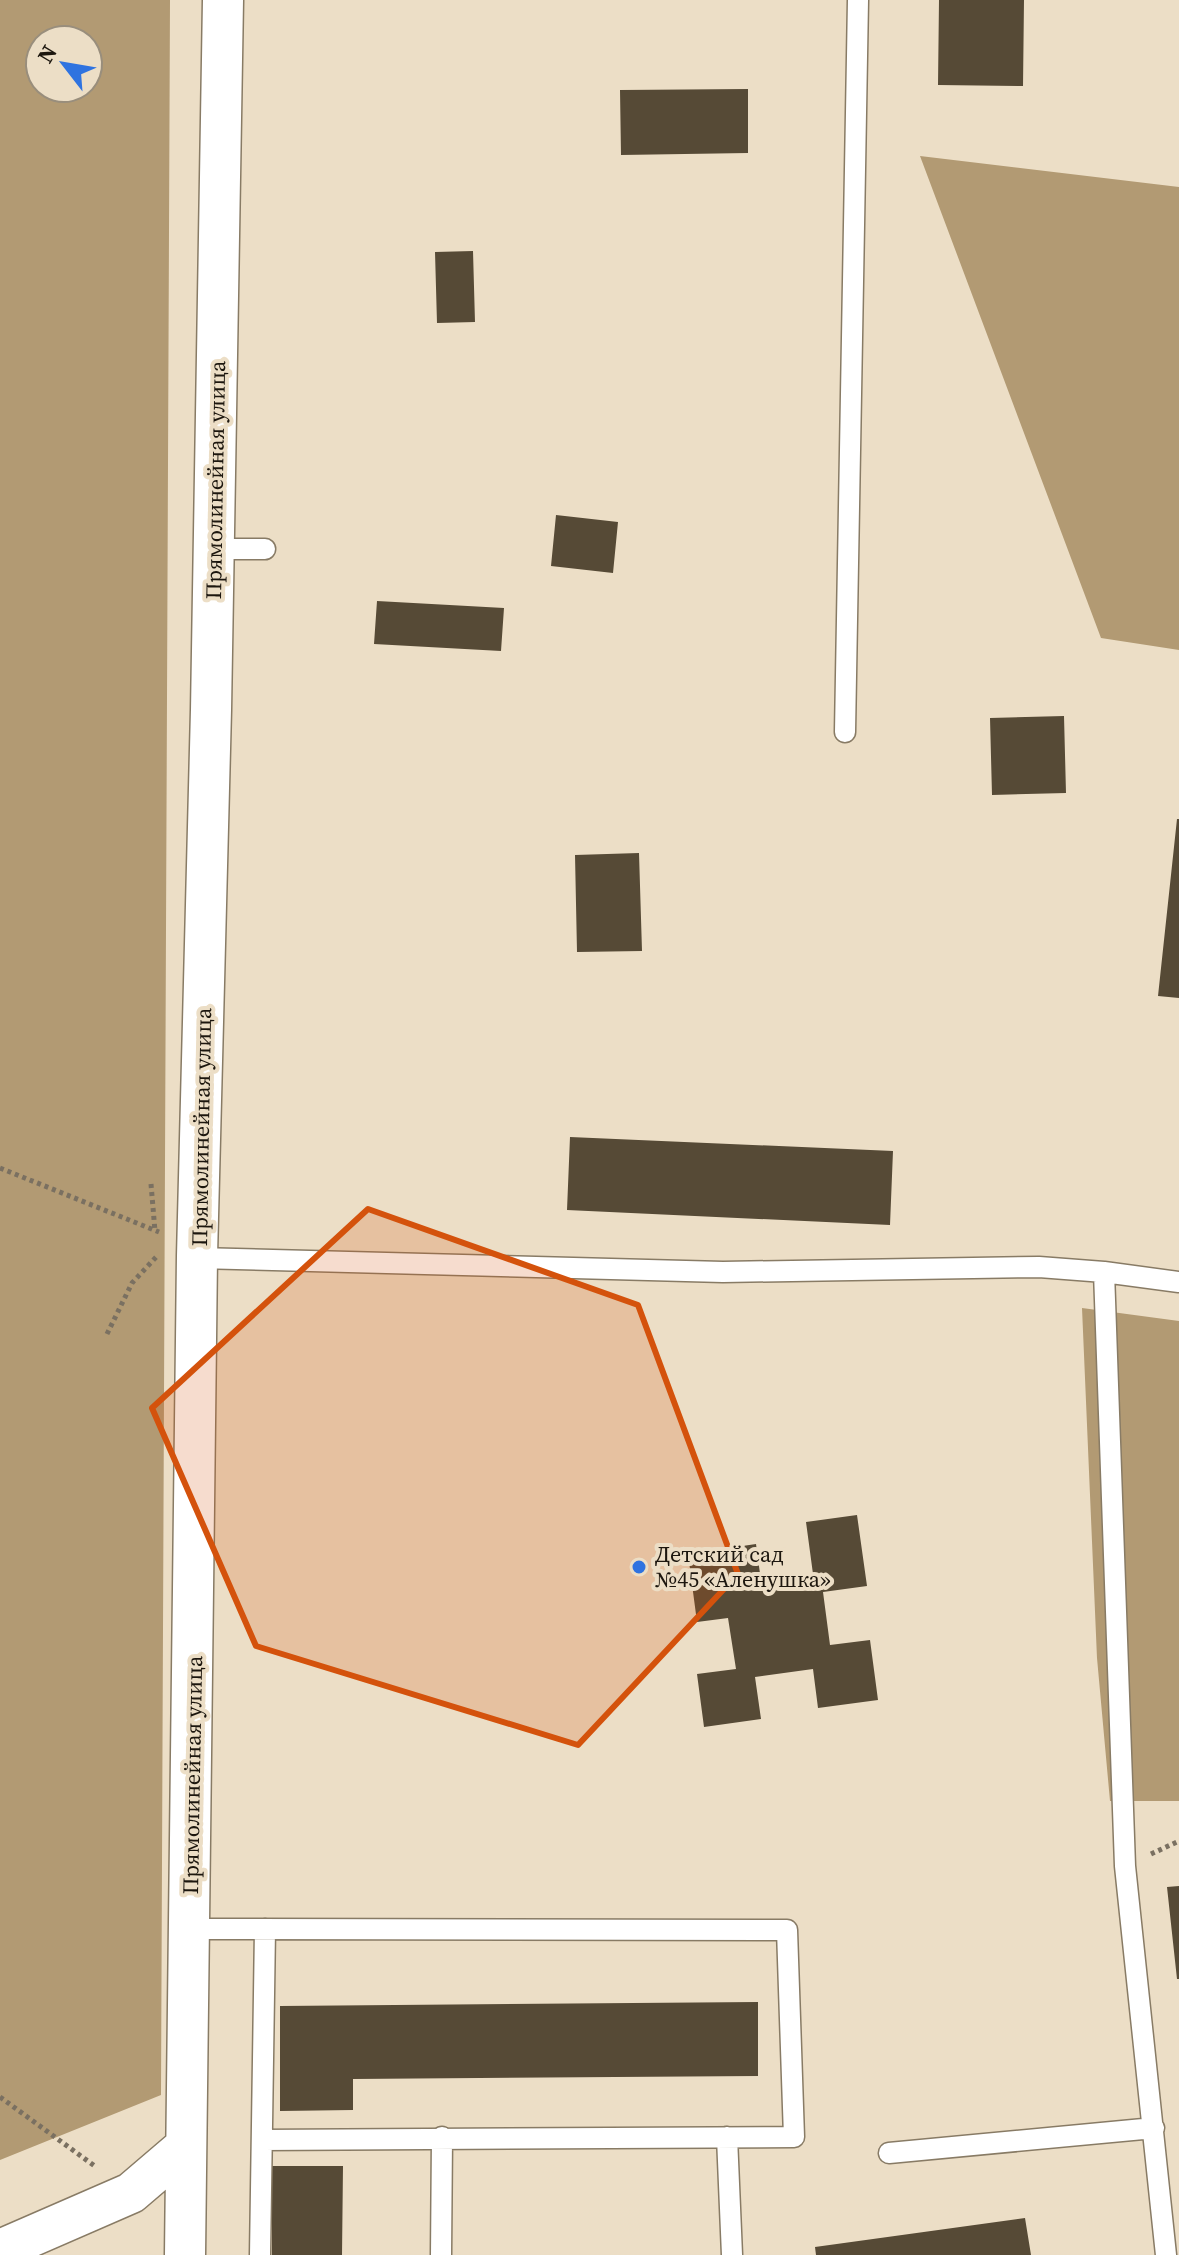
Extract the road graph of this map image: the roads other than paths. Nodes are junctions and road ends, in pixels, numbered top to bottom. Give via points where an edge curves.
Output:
1 (223, 0) edge
2 (858, 0) edge
3 (214, 549) junction
4 (265, 549) dead end
5 (845, 732) dead end
6 (197, 1254) junction
7 (1104, 1272) junction
8 (1179, 1282) edge
9 (190, 1929) junction
10 (265, 1929) junction
11 (1154, 2128) junction
12 (442, 2137) junction
13 (727, 2137) junction
14 (262, 2140) junction
15 (186, 2146) junction
16 (889, 2153) dead end
17 (0, 2250) edge
18 (185, 2255) edge
19 (260, 2255) edge
20 (441, 2255) edge
21 (732, 2255) edge
22 (1166, 2255) edge

1 - 3 street, Прямолинейная улица
2 - 5 lane
3 - 4 lane
3 - 6 street, Прямолинейная улица
6 - 7 lane via 723,1272 1039,1267
6 - 9 street, Прямолинейная улица
7 - 8 lane
7 - 11 lane via 1125,1866
9 - 10 lane
9 - 15 street, Прямолинейная улица
10 - 13 lane via 787,1930 794,2137
10 - 14 lane
11 - 16 lane
11 - 22 lane
12 - 13 lane
12 - 14 lane
12 - 20 lane
13 - 21 lane
14 - 19 lane
15 - 17 street via 131,2193
15 - 18 street, Прямолинейная улица

